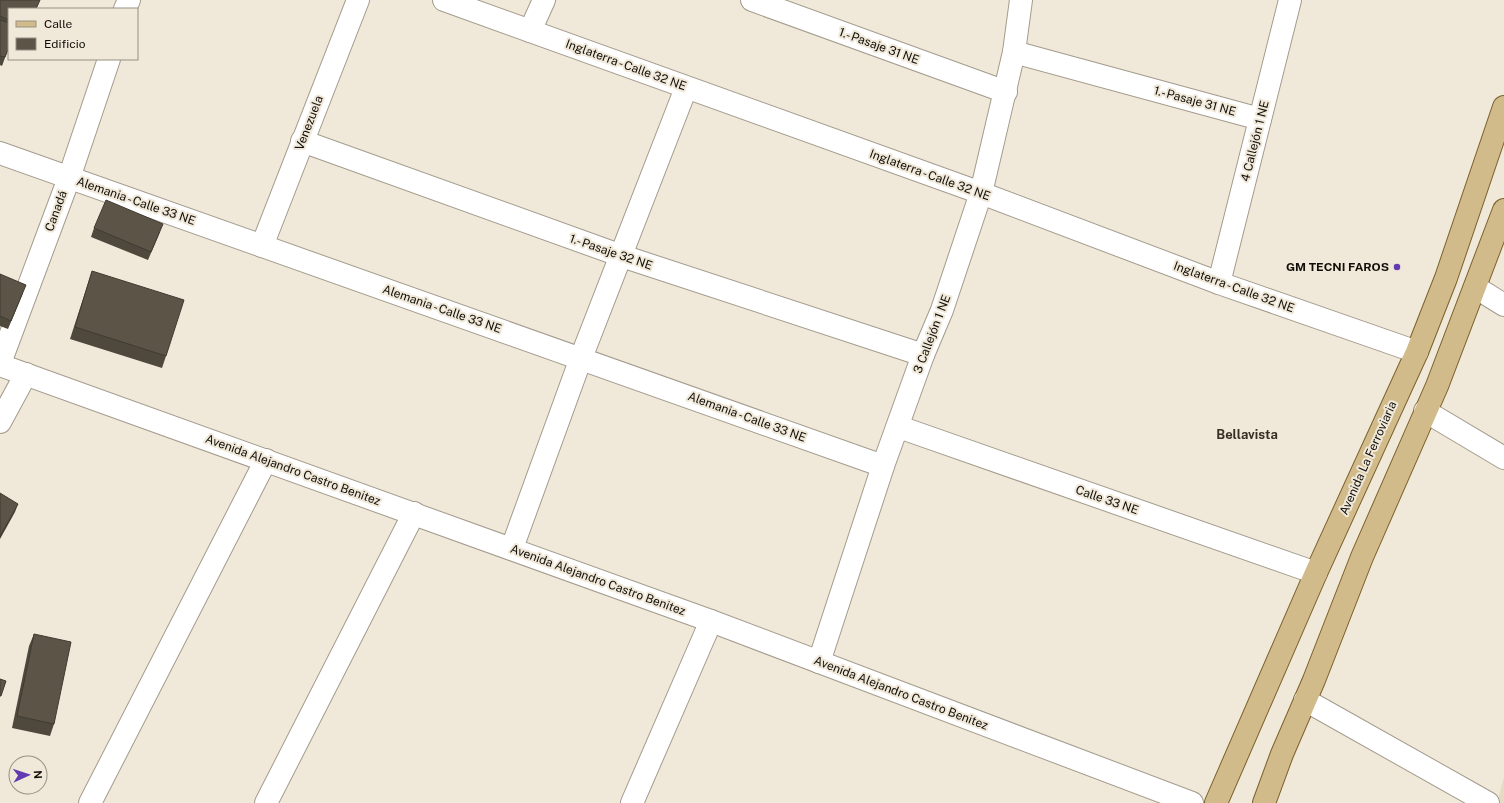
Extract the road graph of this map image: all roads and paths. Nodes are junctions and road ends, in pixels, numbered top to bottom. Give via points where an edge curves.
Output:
1 (358, 0) edge
2 (444, 0) edge
3 (544, 0) edge
4 (752, 0) edge
5 (1021, 0) edge
6 (1290, 0) edge
7 (530, 31) junction
8 (1014, 52) junction
9 (109, 60) edge
10 (686, 88) junction
11 (1006, 92) junction
12 (1504, 107) edge
13 (1260, 119) junction
14 (302, 141) junction
15 (0, 153) edge
16 (68, 178) junction
17 (982, 193) junction
18 (1504, 210) edge
19 (262, 246) junction
20 (622, 256) junction
21 (1219, 283) junction
22 (1475, 287) junction
23 (1504, 304) edge
24 (1417, 352) junction
25 (923, 355) junction
26 (581, 358) junction
27 (0, 364) edge
28 (26, 374) junction
29 (1425, 411) junction
30 (0, 422) edge
31 (898, 426) junction
32 (1504, 458) edge
33 (266, 460) junction
34 (883, 466) junction
35 (414, 513) junction
36 (512, 548) junction
37 (1316, 573) junction
38 (711, 621) junction
39 (819, 662) junction
40 (1305, 700) junction
41 (92, 802) edge
42 (266, 803) edge
43 (632, 803) edge
44 (1192, 803) edge
45 (1216, 803) edge
46 (1264, 803) edge
47 (1488, 803) edge

1 - 14 street, Venezuela
2 - 7 street, Inglaterra - Calle 32 NE
3 - 7 street
4 - 11 street, 1.- Pasaje 31 NE
5 - 8 street, 3 Callejón 1 NE
6 - 13 street, 4 Callejón 1 NE
7 - 10 street, Inglaterra - Calle 32 NE
8 - 11 street, 3 Callejón 1 NE
8 - 13 street, 1.- Pasaje 31 NE
9 - 16 street, Canadá
10 - 17 street, Inglaterra - Calle 32 NE
10 - 20 street
11 - 17 street, 3 Callejón 1 NE
12 - 24 main road, Avenida La Ferroviaria via 1446,278
13 - 21 street, 4 Callejón 1 NE
14 - 19 street, Venezuela
14 - 20 street, 1.- Pasaje 32 NE
15 - 16 street, Alemania - Calle 33 NE
16 - 19 street, Alemania - Calle 33 NE
16 - 27 street, Canadá
17 - 21 street, Inglaterra - Calle 32 NE
17 - 25 street, 3 Callejón 1 NE via 942,310
18 - 22 main road
19 - 26 street, Alemania - Calle 33 NE
20 - 25 street, 1.- Pasaje 32 NE
20 - 26 street
21 - 24 street, Inglaterra - Calle 32 NE
22 - 23 street
22 - 29 main road
24 - 37 main road, Avenida La Ferroviaria
25 - 31 street, 3 Callejón 1 NE
26 - 34 street, Alemania - Calle 33 NE
26 - 36 street
27 - 28 street, Avenida Alejandro Castro Benitez
28 - 30 street
28 - 33 street, Avenida Alejandro Castro Benitez
29 - 32 street
29 - 40 main road
31 - 34 street, 3 Callejón 1 NE
31 - 37 street, Calle 33 NE
33 - 35 street, Avenida Alejandro Castro Benitez
33 - 41 street
34 - 39 street, 3 Callejón 1 NE
35 - 36 street, Avenida Alejandro Castro Benitez
35 - 42 street
36 - 38 street, Avenida Alejandro Castro Benitez
37 - 45 main road, Avenida La Ferroviaria
38 - 39 street, Avenida Alejandro Castro Benitez
38 - 43 street
39 - 44 street, Avenida Alejandro Castro Benitez
40 - 46 main road
40 - 47 street

